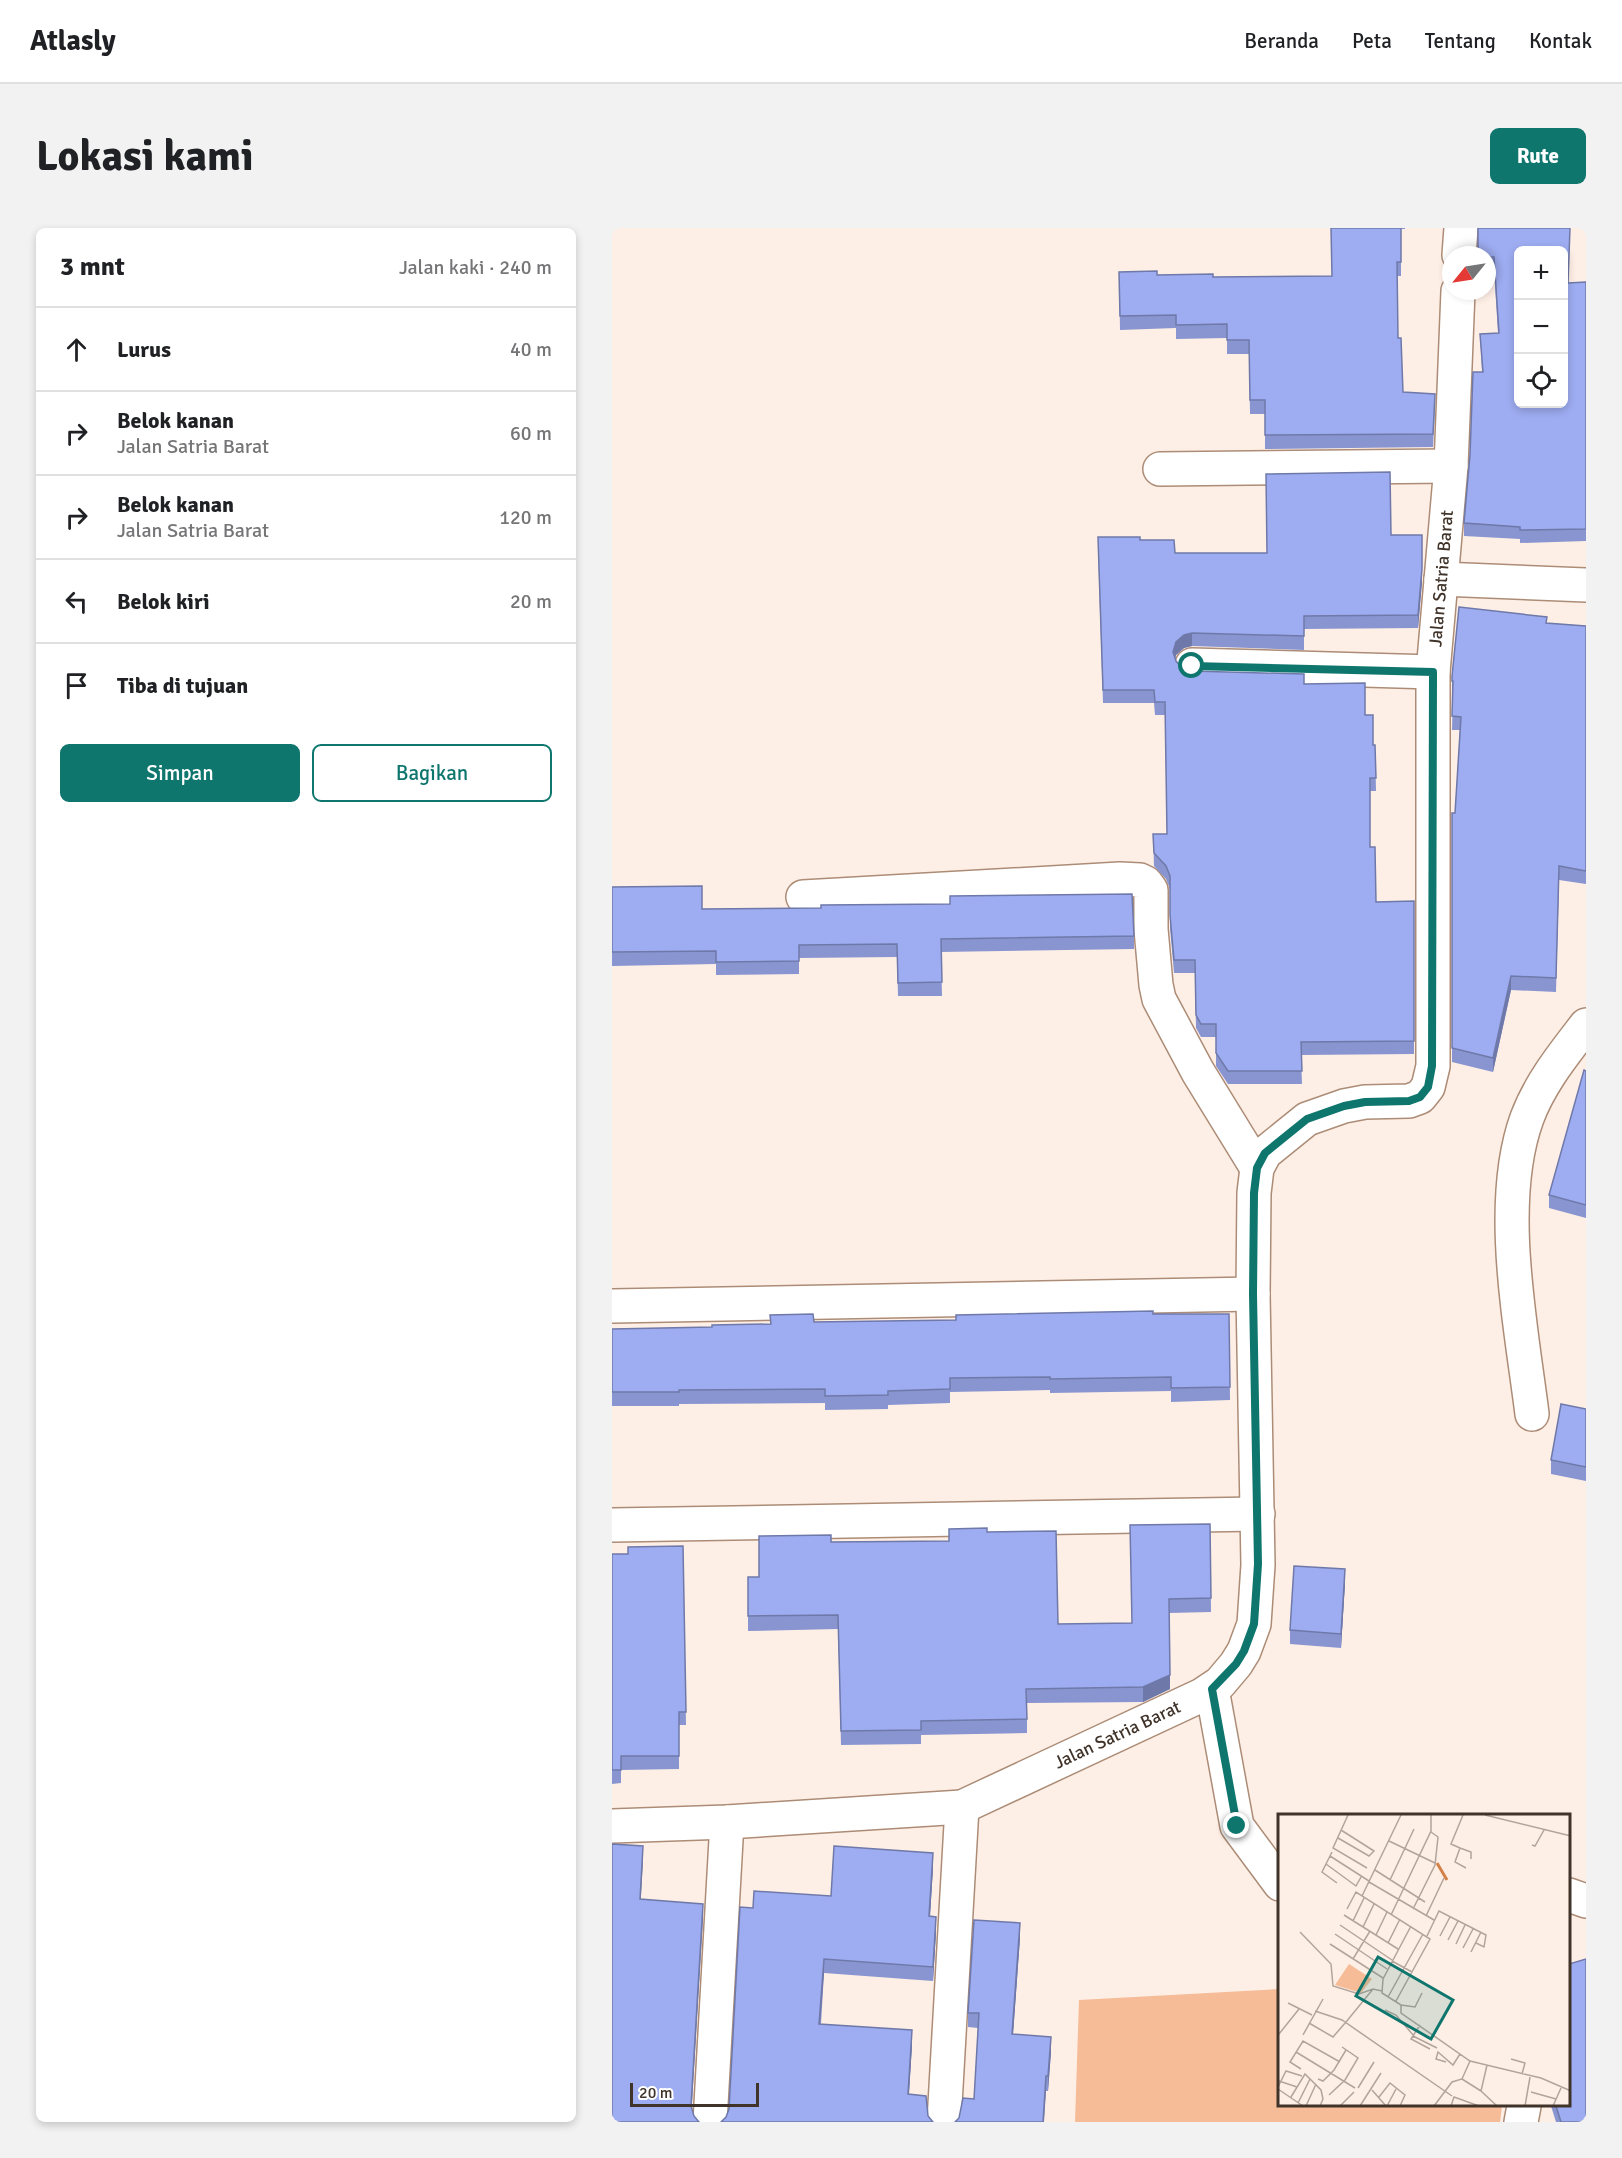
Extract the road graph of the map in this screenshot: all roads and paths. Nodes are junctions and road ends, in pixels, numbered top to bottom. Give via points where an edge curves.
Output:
1 (1461, 228) edge
2 (1460, 246) edge
3 (1458, 300) edge
4 (1450, 466) junction
5 (1160, 470) dead end
6 (1441, 579) junction
7 (1586, 585) edge
8 (1192, 666) dead end
9 (1433, 672) junction
10 (803, 897) dead end
11 (1586, 1025) edge
12 (1257, 1168) junction
13 (1253, 1294) junction
14 (612, 1306) edge
15 (1532, 1414) dead end
16 (1258, 1514) junction
17 (612, 1525) edge
18 (1212, 1689) junction
19 (962, 1807) junction
20 (727, 1822) junction
21 (612, 1826) edge
22 (1276, 1868) edge
23 (1571, 1896) edge
24 (1586, 1901) edge
25 (1524, 2107) edge
26 (710, 2122) edge
27 (944, 2122) edge
28 (1521, 2122) edge

1 - 2 street
3 - 4 street, Jalan Satria Barat
4 - 5 street
4 - 6 street, Jalan Satria Barat
6 - 7 street
6 - 9 street, Jalan Satria Barat
8 - 9 street
9 - 12 street, Jalan Satria Barat via 1431,1081 1425,1092 1409,1101 1365,1102 1307,1119 1265,1153
10 - 12 street via 1120,879 1144,881 1152,894 1151,929 1159,999
11 - 15 street via 1548,1074 1527,1117 1516,1158 1512,1248
12 - 13 street, Jalan Satria Barat
13 - 14 street
13 - 16 street, Jalan Satria Barat
16 - 17 street
16 - 18 street, Jalan Satria Barat via 1254,1624 1236,1664
18 - 19 street, Jalan Satria Barat
18 - 22 street via 1237,1826
19 - 20 street, Jalan Satria Barat
19 - 27 street
20 - 21 street, Jalan Satria Barat
20 - 26 street
23 - 24 street
25 - 28 street

